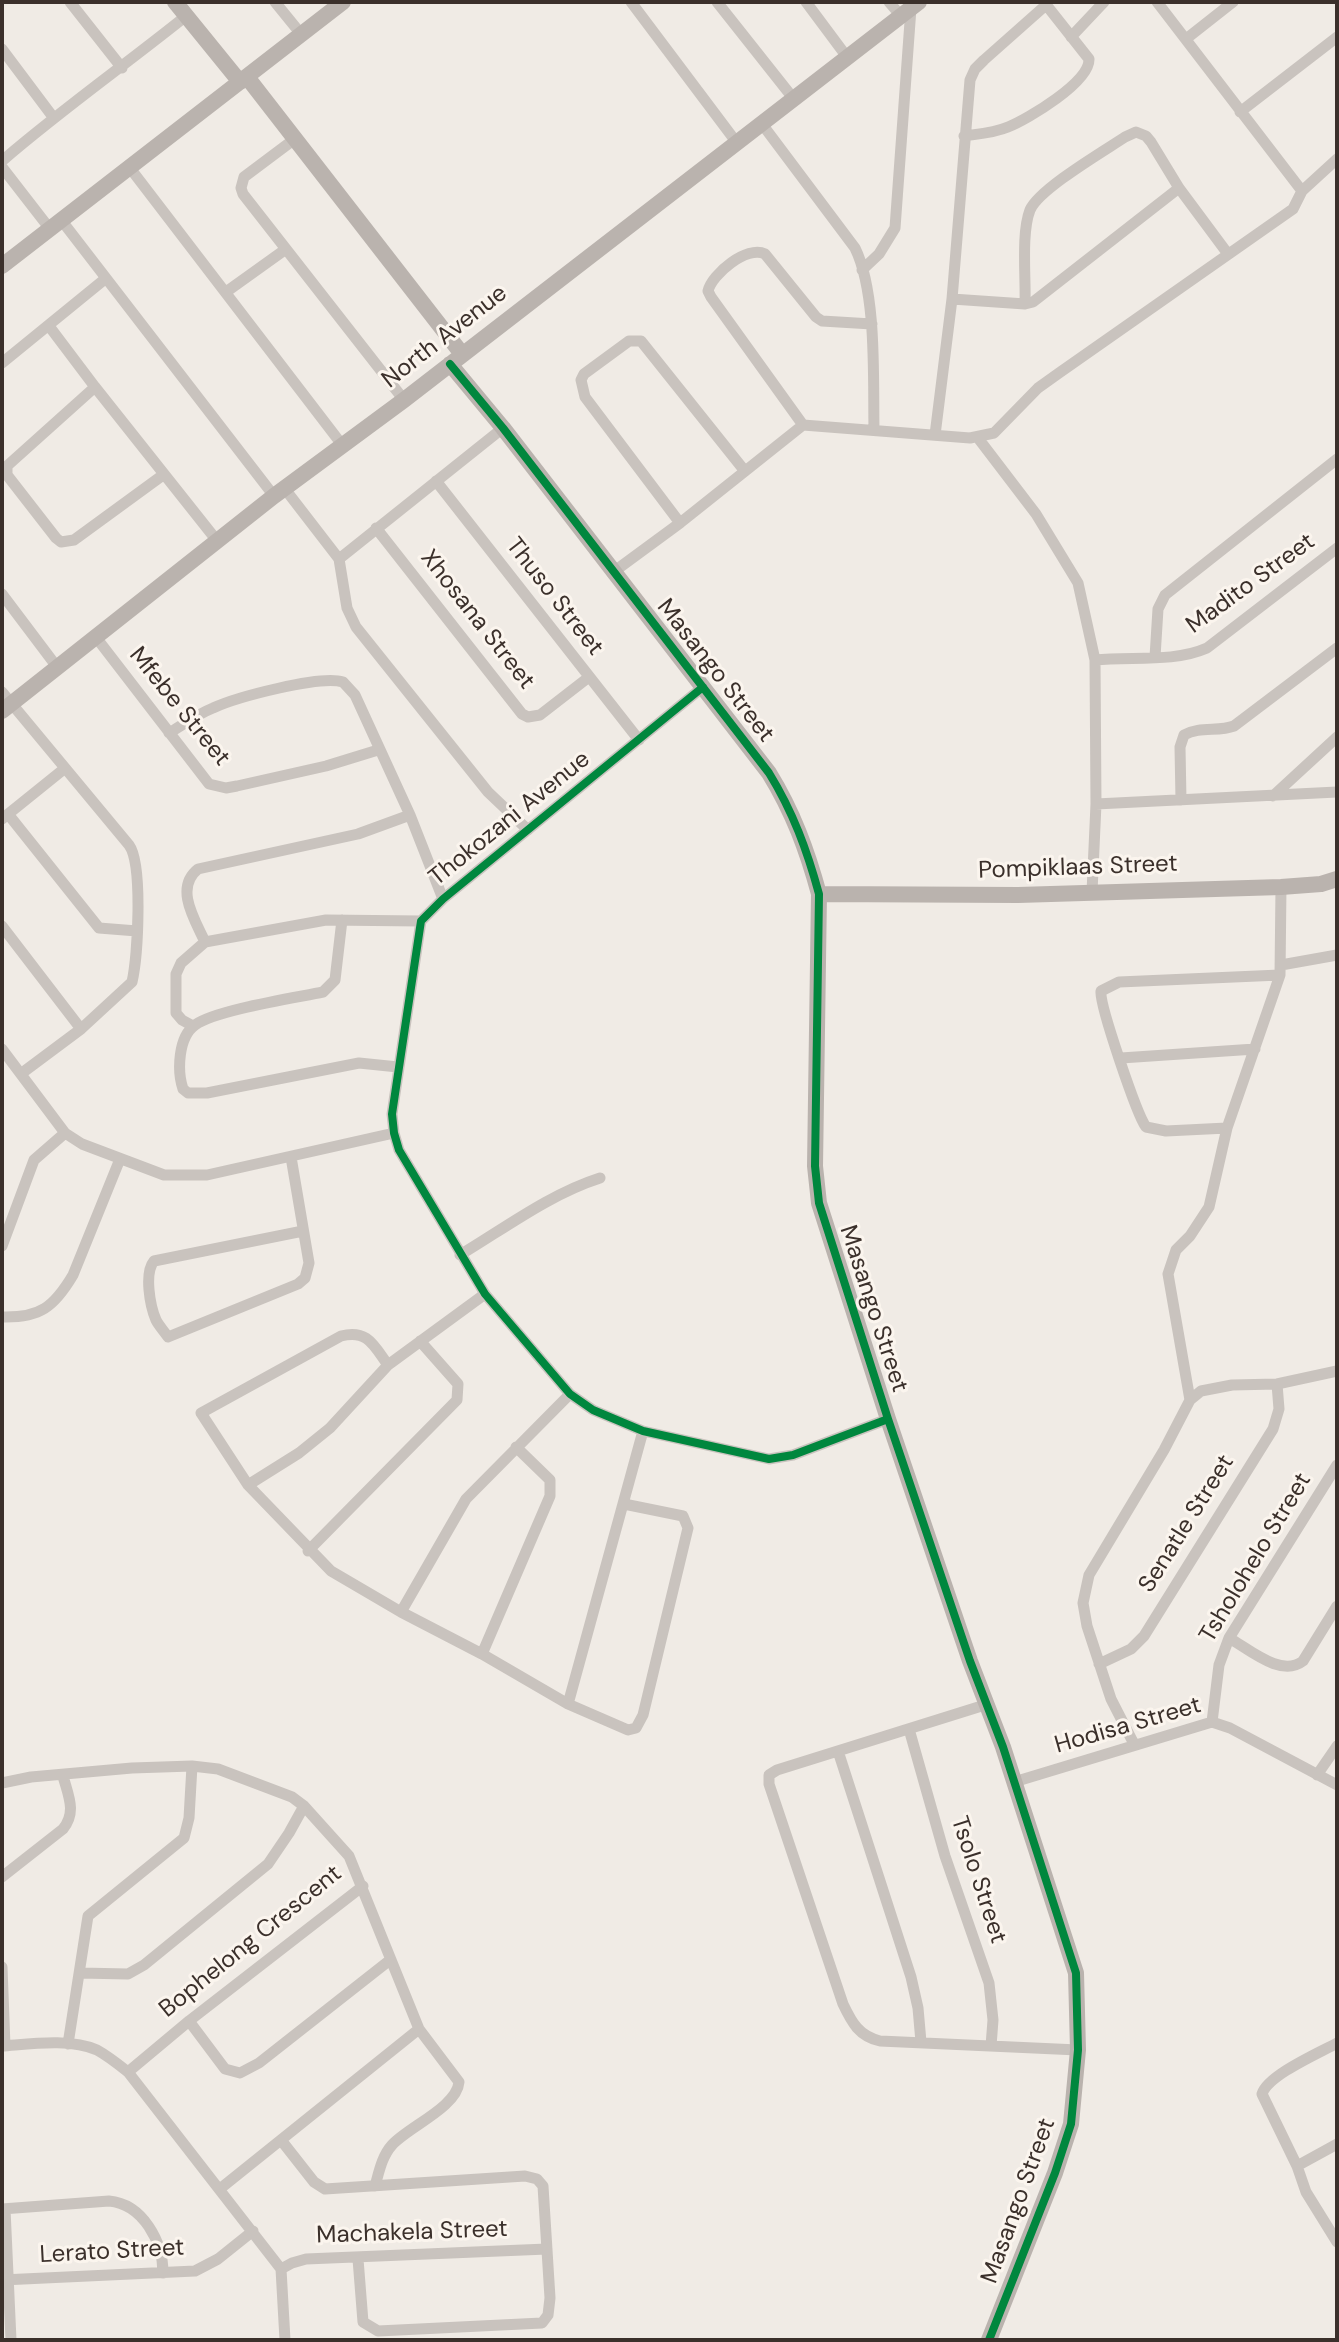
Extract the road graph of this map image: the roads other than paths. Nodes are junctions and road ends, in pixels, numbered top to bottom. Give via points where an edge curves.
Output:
1 (70, 2) edge
2 (175, 2) edge
3 (275, 2) edge
4 (343, 2) edge
5 (631, 2) edge
6 (717, 2) edge
7 (806, 2) edge
8 (889, 2) edge
9 (1104, 2) edge
10 (1157, 2) edge
11 (1233, 2) edge
12 (1045, 4) edge
13 (910, 9) edge
14 (186, 16) junction
15 (301, 34) junction
16 (1071, 37) junction
17 (1337, 37) edge
18 (1186, 39) junction
19 (2, 49) edge
20 (847, 57) junction
21 (122, 68) junction
22 (243, 79) junction
23 (793, 98) junction
24 (1240, 112) junction
25 (53, 117) junction
26 (762, 124) junction
27 (964, 136) junction
28 (296, 138) junction
29 (737, 143) junction
30 (1337, 159) edge
31 (2, 161) edge
32 (2, 167) edge
33 (130, 168) junction
34 (1179, 188) junction
35 (1302, 191) junction
36 (56, 225) junction
37 (286, 249) junction
38 (1228, 254) junction
39 (2, 266) edge
40 (862, 270) junction
41 (105, 279) junction
42 (226, 292) junction
43 (952, 299) junction
44 (1025, 304) junction
45 (872, 324) junction
46 (49, 326) junction
47 (456, 359) junction
48 (2, 363) edge
49 (95, 387) junction
50 (404, 400) junction
51 (803, 425) junction
52 (503, 428) junction
53 (874, 429) junction
54 (935, 435) junction
55 (978, 438) junction
56 (343, 446) junction
57 (1337, 459) edge
58 (744, 470) junction
59 (163, 475) junction
60 (436, 481) junction
61 (279, 492) junction
62 (680, 523) junction
63 (376, 528) junction
64 (218, 542) junction
65 (1337, 548) edge
66 (339, 559) junction
67 (612, 573) junction
68 (2, 594) edge
69 (95, 636) junction
70 (1337, 648) edge
71 (1155, 657) junction
72 (1095, 660) junction
73 (57, 667) junction
74 (589, 677) junction
75 (703, 687) junction
76 (5, 703) edge
77 (169, 733) junction
78 (1337, 737) edge
79 (639, 740) junction
80 (378, 750) junction
81 (64, 769) junction
82 (1337, 792) edge
83 (1272, 796) junction
84 (1181, 800) junction
85 (1096, 804) junction
86 (410, 815) junction
87 (5, 816) edge
88 (528, 830) junction
89 (1337, 879) edge
90 (1281, 887) junction
91 (1092, 892) junction
92 (819, 894) junction
93 (443, 899) junction
94 (342, 920) junction
95 (421, 921) junction
96 (2, 926) edge
97 (137, 931) junction
98 (205, 942) junction
99 (1337, 955) edge
100 (1281, 970) junction
101 (193, 1026) junction
102 (81, 1029) junction
103 (2, 1049) edge
104 (1255, 1049) junction
105 (1121, 1058) junction
106 (398, 1067) junction
107 (22, 1073) junction
108 (1227, 1128) junction
109 (65, 1133) junction
110 (394, 1133) junction
111 (291, 1157) junction
112 (120, 1159) junction
113 (600, 1178) dead end
114 (303, 1231) junction
115 (2, 1246) edge
116 (460, 1255) junction
117 (485, 1294) junction
118 (2, 1317) edge
119 (420, 1341) junction
120 (388, 1365) junction
121 (1337, 1371) edge
122 (1277, 1384) junction
123 (570, 1394) junction
124 (1190, 1400) junction
125 (888, 1419) junction
126 (643, 1431) junction
127 (516, 1447) junction
128 (1337, 1465) edge
129 (248, 1485) junction
130 (624, 1504) junction
131 (308, 1551) junction
132 (1337, 1606) edge
133 (401, 1612) junction
134 (1229, 1638) junction
135 (482, 1654) junction
136 (1099, 1664) junction
137 (568, 1704) junction
138 (988, 1704) junction
139 (1212, 1722) junction
140 (909, 1729) junction
141 (1134, 1744) junction
142 (1337, 1746) edge
143 (838, 1751) junction
144 (192, 1766) junction
145 (1317, 1775) junction
146 (63, 1776) junction
147 (1014, 1782) junction
148 (2, 1783) edge
149 (1337, 1785) edge
150 (304, 1806) junction
151 (2, 1877) edge
152 (363, 1886) junction
153 (390, 1960) junction
154 (2, 1967) edge
155 (80, 1973) junction
156 (189, 2021) junction
157 (419, 2029) junction
158 (921, 2042) junction
159 (1337, 2043) edge
160 (68, 2044) junction
161 (4, 2046) edge
162 (991, 2046) junction
163 (1078, 2050) junction
164 (128, 2072) junction
165 (281, 2140) junction
166 (1337, 2144) edge
167 (1297, 2166) junction
168 (375, 2186) junction
169 (221, 2188) junction
170 (3, 2209) edge
171 (253, 2231) junction
172 (1337, 2242) edge
173 (547, 2249) junction
174 (358, 2259) junction
175 (281, 2269) junction
176 (163, 2273) junction
177 (5, 2280) edge
178 (11, 2340) edge
179 (278, 2340) edge
180 (285, 2340) edge
181 (989, 2340) edge

1 - 21 street
2 - 14 street, Masango Street
3 - 15 street
4 - 15 street
5 - 29 street
6 - 23 street
7 - 20 street
8 - 13 street
9 - 16 street
10 - 18 street
11 - 18 street
12 - 16 street
12 - 27 street via 975,69
13 - 20 street, North Avenue
13 - 40 street via 895,228
14 - 21 street
14 - 22 street, Masango Street
15 - 22 street
16 - 27 street via 1089,59 1081,79 1021,122
17 - 24 street
18 - 24 street
19 - 25 street
20 - 23 street, North Avenue
21 - 25 street
22 - 28 street, Masango Street
22 - 33 street
23 - 26 street, North Avenue
24 - 35 street
25 - 31 street
26 - 29 street, North Avenue
26 - 40 street via 855,248
27 - 43 street
28 - 37 street via 241,181 243,194
28 - 47 street, Masango Street
29 - 47 street, North Avenue
30 - 35 street
32 - 36 street
33 - 36 street
33 - 42 street
34 - 38 street
34 - 44 street
34 - 44 street via 1151,142 1136,132 1053,187 1029,213
35 - 38 street via 1293,209
36 - 39 street
36 - 41 street
37 - 42 street
37 - 50 street
38 - 55 street via 1038,388 994,433
40 - 45 street
41 - 46 street
41 - 61 street
42 - 56 street
43 - 44 street
43 - 54 street
45 - 51 street via 822,321 759,251 747,252 713,280 711,297
45 - 53 street
46 - 48 street
46 - 49 street
47 - 50 street, North Avenue
47 - 52 street, Masango Street
49 - 59 street
49 - 59 street via 7,466 7,475 61,542 74,540
50 - 56 street, North Avenue
51 - 53 street
51 - 58 street
52 - 60 street
52 - 67 street, Masango Street
53 - 54 street
54 - 55 street
55 - 72 street via 1029,504 1078,583
56 - 61 street, North Avenue
57 - 71 street via 1165,595 1158,609
58 - 62 street
58 - 62 street via 641,341 629,341 584,374 585,397
59 - 64 street
60 - 63 street
60 - 74 street, Thuso Street
61 - 64 street, North Avenue
61 - 66 street
62 - 67 street
63 - 66 street
63 - 74 street, Xhosana Street via 522,714 540,715
64 - 69 street, North Avenue
65 - 71 street, Madito Street via 1207,648
66 - 88 street via 347,608 356,627 488,792
67 - 75 street, Masango Street
68 - 73 street
69 - 73 street, North Avenue
69 - 77 street, Mfebe Street
70 - 84 street via 1234,726 1184,735
71 - 72 street, Madito Street
72 - 85 street
73 - 76 street, North Avenue
74 - 79 street, Thuso Street
75 - 79 street, Thokozani Avenue
75 - 92 street, Masango Street via 785,800
76 - 81 street
77 - 80 street, Mfebe Street via 209,784 226,788
77 - 80 street via 215,707 334,679 349,687
78 - 83 street
79 - 88 street, Thokozani Avenue
80 - 86 street
81 - 87 street
81 - 97 street via 134,852
82 - 83 street
83 - 84 street
84 - 85 street
85 - 91 street
86 - 93 street
86 - 98 street via 358,834 198,869 186,887
87 - 97 street via 99,928
88 - 93 street, Thokozani Avenue
89 - 90 street, Pompiklaas Street
90 - 91 street, Pompiklaas Street
90 - 100 street
91 - 92 street, Pompiklaas Street
92 - 125 street, Masango Street via 819,1203
93 - 95 street, Thokozani Avenue
94 - 95 street
94 - 98 street
94 - 101 street via 335,980 323,992
95 - 106 street, Thokozani Avenue
96 - 102 street
97 - 102 street via 132,982
98 - 101 street via 176,974 176,1013
99 - 100 street
100 - 104 street
100 - 105 street via 1106,987 1100,997
101 - 106 street via 181,1050 181,1084 188,1093 359,1063
102 - 107 street
103 - 107 street
104 - 105 street
104 - 108 street
105 - 108 street via 1135,1110 1146,1127
106 - 110 street, Thokozani Avenue
107 - 109 street
108 - 124 street via 1209,1207 1176,1250 1168,1274
109 - 112 street
109 - 115 street via 34,1160
110 - 111 street
110 - 116 street, Thokozani Avenue
111 - 112 street via 187,1177 164,1175
111 - 114 street
112 - 118 street via 64,1290 35,1315
113 - 116 street
114 - 114 street via 154,1261 149,1274 159,1326 168,1337 298,1284 309,1263
116 - 117 street, Thokozani Avenue
117 - 119 street
117 - 123 street, Thokozani Avenue
119 - 120 street
119 - 131 street via 458,1384 457,1400
120 - 129 street via 330,1428
120 - 129 street via 369,1340 351,1333 201,1413
121 - 122 street
122 - 124 street via 1215,1387
122 - 136 street, Senatle Street via 1279,1409 1273,1429 1144,1636 1131,1649
123 - 126 street, Thokozani Avenue
123 - 127 street
124 - 136 street via 1084,1588 1087,1626
125 - 126 street, Thokozani Avenue via 779,1458
125 - 138 street, Masango Street
126 - 130 street
127 - 133 street via 466,1499
127 - 135 street via 550,1480 550,1496
128 - 134 street, Tsholohelo Street
129 - 131 street
130 - 137 street
130 - 137 street via 683,1516 688,1528 643,1715 636,1728 628,1730
131 - 133 street via 331,1571
132 - 134 street via 1295,1666 1278,1665
133 - 135 street
134 - 139 street, Tsholohelo Street via 1219,1665
135 - 137 street
136 - 141 street
138 - 140 street
138 - 147 street, Masango Street
139 - 141 street, Hodisa Street
139 - 145 street, Hodisa Street
140 - 143 street
140 - 162 street, Tsolo Street via 989,1983
141 - 147 street, Hodisa Street
142 - 145 street
143 - 158 street via 911,1977
143 - 158 street via 777,1770 769,1775 769,1784 850,2020 868,2038
144 - 146 street
144 - 150 street via 218,1769
144 - 155 street via 184,1838 88,1916
145 - 149 street, Hodisa Street
146 - 148 street
146 - 151 street via 72,1811 67,1825
147 - 163 street, Masango Street via 1073,1958
150 - 152 street, Bophelong Crescent via 349,1856
150 - 155 street, Bophelong Crescent via 268,1864 144,1965 128,1974
152 - 153 street
152 - 156 street, Bophelong Crescent
153 - 156 street via 240,2073 225,2069
153 - 157 street
154 - 161 street
155 - 160 street
156 - 164 street, Bophelong Crescent
157 - 165 street
157 - 168 street via 458,2078 457,2091 393,2143
158 - 162 street
159 - 167 street via 1262,2090
160 - 161 street
160 - 164 street via 97,2051
162 - 163 street
163 - 181 street, Masango Street via 1066,2142
164 - 169 street
165 - 168 street via 319,2187
165 - 169 street
166 - 167 street
167 - 172 street
168 - 173 street via 535,2177 544,2191
169 - 171 street
170 - 176 street via 125,2204 155,2239
170 - 177 street
171 - 175 street
171 - 176 street, Lerato Street via 204,2267
173 - 174 street, Machakela Street
173 - 174 street via 549,2309 542,2323 400,2331 378,2331 363,2322
174 - 175 street, Machakela Street via 306,2259
175 - 180 street
176 - 177 street, Lerato Street
177 - 178 street
179 - 180 street

